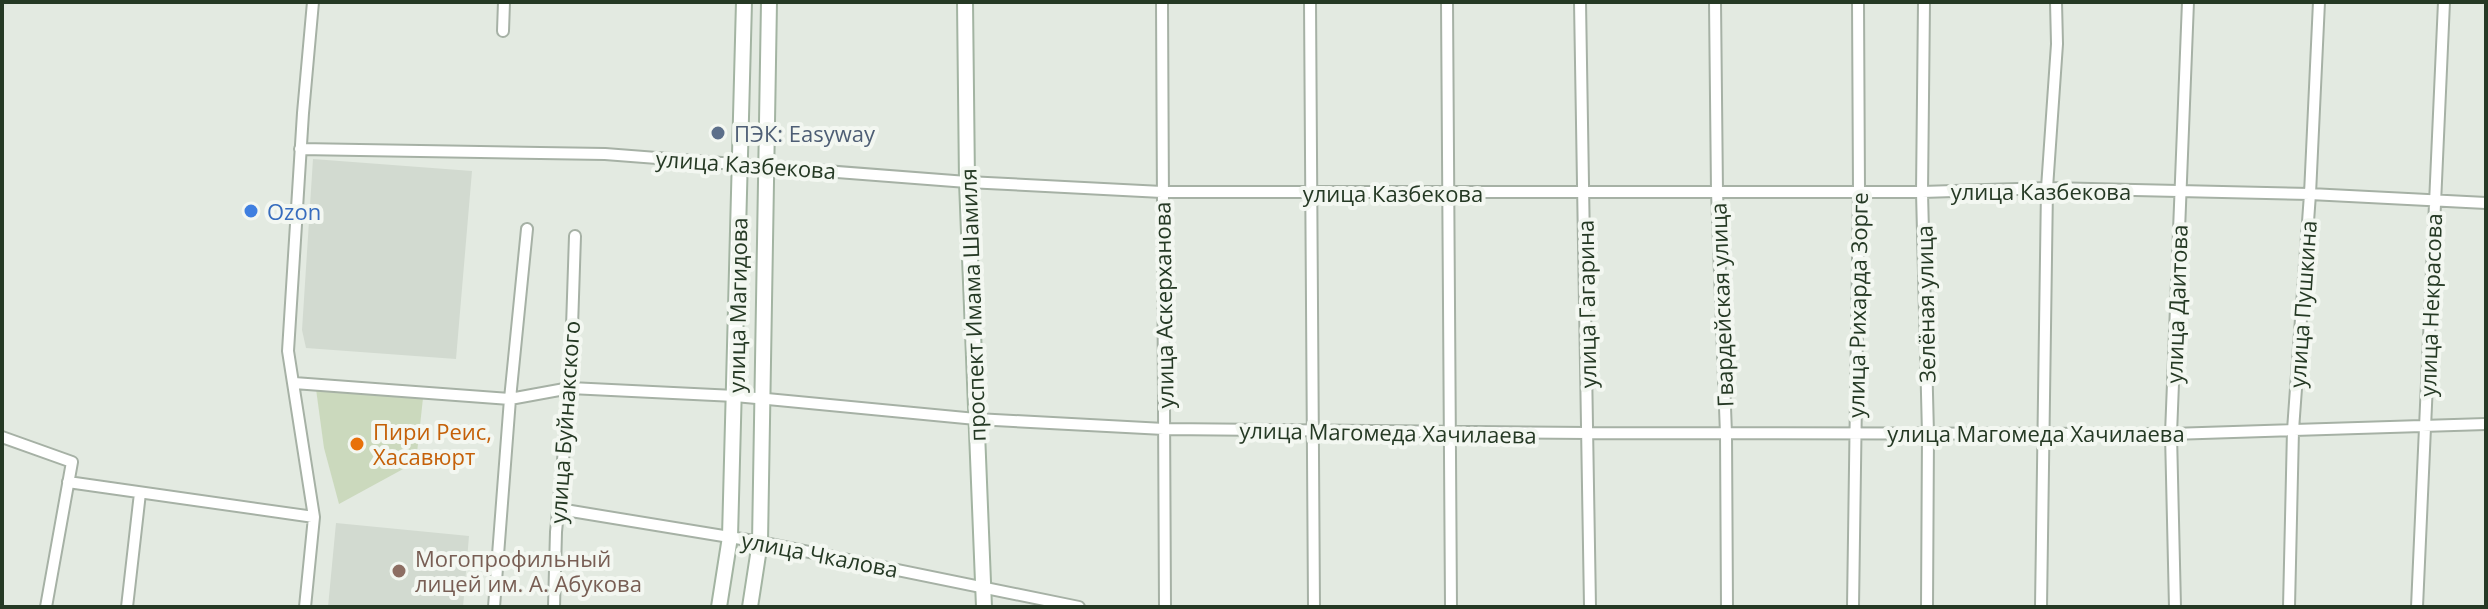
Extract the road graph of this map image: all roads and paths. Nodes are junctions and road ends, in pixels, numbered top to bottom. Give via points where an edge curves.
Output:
1 (313, 2) edge
2 (504, 2) edge
3 (744, 2) edge
4 (769, 2) edge
5 (965, 2) edge
6 (1162, 2) edge
7 (1310, 2) edge
8 (1447, 2) edge
9 (1580, 2) edge
10 (1715, 2) edge
11 (1858, 2) edge
12 (1924, 2) edge
13 (2056, 2) edge
14 (2188, 2) edge
15 (2319, 2) edge
16 (2444, 2) edge
17 (503, 31) dead end
18 (300, 149) junction
19 (740, 163) junction
20 (767, 164) junction
21 (967, 182) junction
22 (2047, 188) junction
23 (1859, 191) junction
24 (1162, 192) junction
25 (1584, 192) junction
26 (1717, 192) junction
27 (1922, 192) junction
28 (2181, 192) junction
29 (1312, 193) junction
30 (1449, 193) junction
31 (2310, 194) junction
32 (2433, 201) junction
33 (2486, 203) edge
34 (527, 229) dead end
35 (575, 236) dead end
36 (294, 383) junction
37 (570, 388) junction
38 (735, 396) junction
39 (510, 399) junction
40 (763, 399) junction
41 (976, 419) junction
42 (2486, 424) edge
43 (2427, 426) junction
44 (1164, 429) junction
45 (2293, 430) junction
46 (1314, 432) junction
47 (1450, 433) junction
48 (1588, 433) junction
49 (1726, 434) junction
50 (1855, 434) junction
51 (1928, 434) junction
52 (2042, 434) junction
53 (2171, 434) junction
54 (2, 437) edge
55 (68, 482) junction
56 (140, 493) junction
57 (559, 509) junction
58 (314, 517) junction
59 (730, 537) junction
60 (760, 542) junction
61 (985, 587) junction
62 (46, 607) edge
63 (127, 607) edge
64 (305, 607) edge
65 (494, 607) edge
66 (554, 607) edge
67 (719, 607) edge
68 (750, 607) edge
69 (984, 607) edge
70 (1079, 607) edge
71 (1165, 607) edge
72 (1314, 607) edge
73 (1451, 607) edge
74 (1590, 607) edge
75 (1727, 607) edge
76 (1853, 607) edge
77 (1927, 607) edge
78 (2041, 607) edge
79 (2175, 607) edge
80 (2289, 607) edge
81 (2417, 607) edge

1 - 18 street
2 - 17 street
3 - 19 main road, улица Магидова
4 - 20 main road, улица Магидова
5 - 21 main road, проспект Имама Шамиля
6 - 24 street, улица Аскерханова
7 - 29 street
8 - 30 street
9 - 25 street, улица Гагарина
10 - 26 street, Гвардейская улица
11 - 23 street, улица Рихарда Зорге
12 - 27 street, Зелёная улица
13 - 22 street
14 - 28 street, улица Даитова
15 - 31 street, улица Пушкина
16 - 32 street, улица Некрасова
18 - 19 street, улица Казбекова via 605,154
18 - 36 street via 288,351
19 - 20 street, улица Казбекова
19 - 38 main road, улица Магидова
20 - 21 street, улица Казбекова
20 - 40 main road, улица Магидова
21 - 24 street, улица Казбекова
21 - 41 main road, проспект Имама Шамиля
22 - 27 street, улица Казбекова
22 - 28 street, улица Казбекова
22 - 52 street
23 - 26 street, улица Казбекова
23 - 27 street, улица Казбекова
23 - 50 street, улица Рихарда Зорге
24 - 29 street, улица Казбекова
24 - 44 street, улица Аскерханова
25 - 26 street, улица Казбекова
25 - 30 street, улица Казбекова
25 - 48 street, улица Гагарина
26 - 49 street, Гвардейская улица
27 - 51 street, Зелёная улица
28 - 31 street, улица Казбекова
28 - 53 street, улица Даитова
29 - 30 street, улица Казбекова
29 - 46 street
30 - 47 street
31 - 32 street, улица Казбекова
31 - 45 street, улица Пушкина
32 - 33 street, улица Казбекова
32 - 43 street, улица Некрасова
34 - 39 street
35 - 37 street, улица Буйнакского
36 - 39 street, улица Магомеда Хачилаева
36 - 58 street
37 - 38 street, улица Магомеда Хачилаева
37 - 39 street, улица Магомеда Хачилаева
37 - 57 street, улица Буйнакского
38 - 40 street, улица Магомеда Хачилаева
38 - 59 main road, улица Магидова
39 - 65 street
40 - 41 street, улица Магомеда Хачилаева
40 - 60 main road, улица Магидова
41 - 44 street, улица Магомеда Хачилаева
41 - 61 main road, проспект Имама Шамиля
42 - 43 street, улица Магомеда Хачилаева
43 - 45 street, улица Магомеда Хачилаева
43 - 81 street, улица Некрасова
44 - 46 street, улица Магомеда Хачилаева
44 - 71 street, улица Аскерханова
45 - 53 street, улица Магомеда Хачилаева
45 - 80 street, улица Пушкина
46 - 47 street, улица Магомеда Хачилаева
46 - 72 street
47 - 48 street, улица Магомеда Хачилаева
47 - 73 street
48 - 49 street, улица Магомеда Хачилаева
48 - 74 street, улица Гагарина
49 - 50 street, улица Магомеда Хачилаева
49 - 75 street, Гвардейская улица
50 - 51 street, улица Магомеда Хачилаева
50 - 76 street, улица Рихарда Зорге
51 - 52 street, улица Магомеда Хачилаева
51 - 77 street, Зелёная улица
52 - 53 street, улица Магомеда Хачилаева
52 - 78 street
53 - 79 street, улица Даитова
54 - 55 street via 72,462
55 - 56 street
55 - 62 street
56 - 58 street
56 - 63 street
57 - 59 street, улица Чкалова
57 - 66 street, улица Буйнакского
58 - 64 street
59 - 60 street, улица Чкалова
59 - 67 main road, улица Магидова
60 - 61 street, улица Чкалова
60 - 68 main road, улица Магидова
61 - 69 main road, проспект Имама Шамиля
61 - 70 street, улица Чкалова

